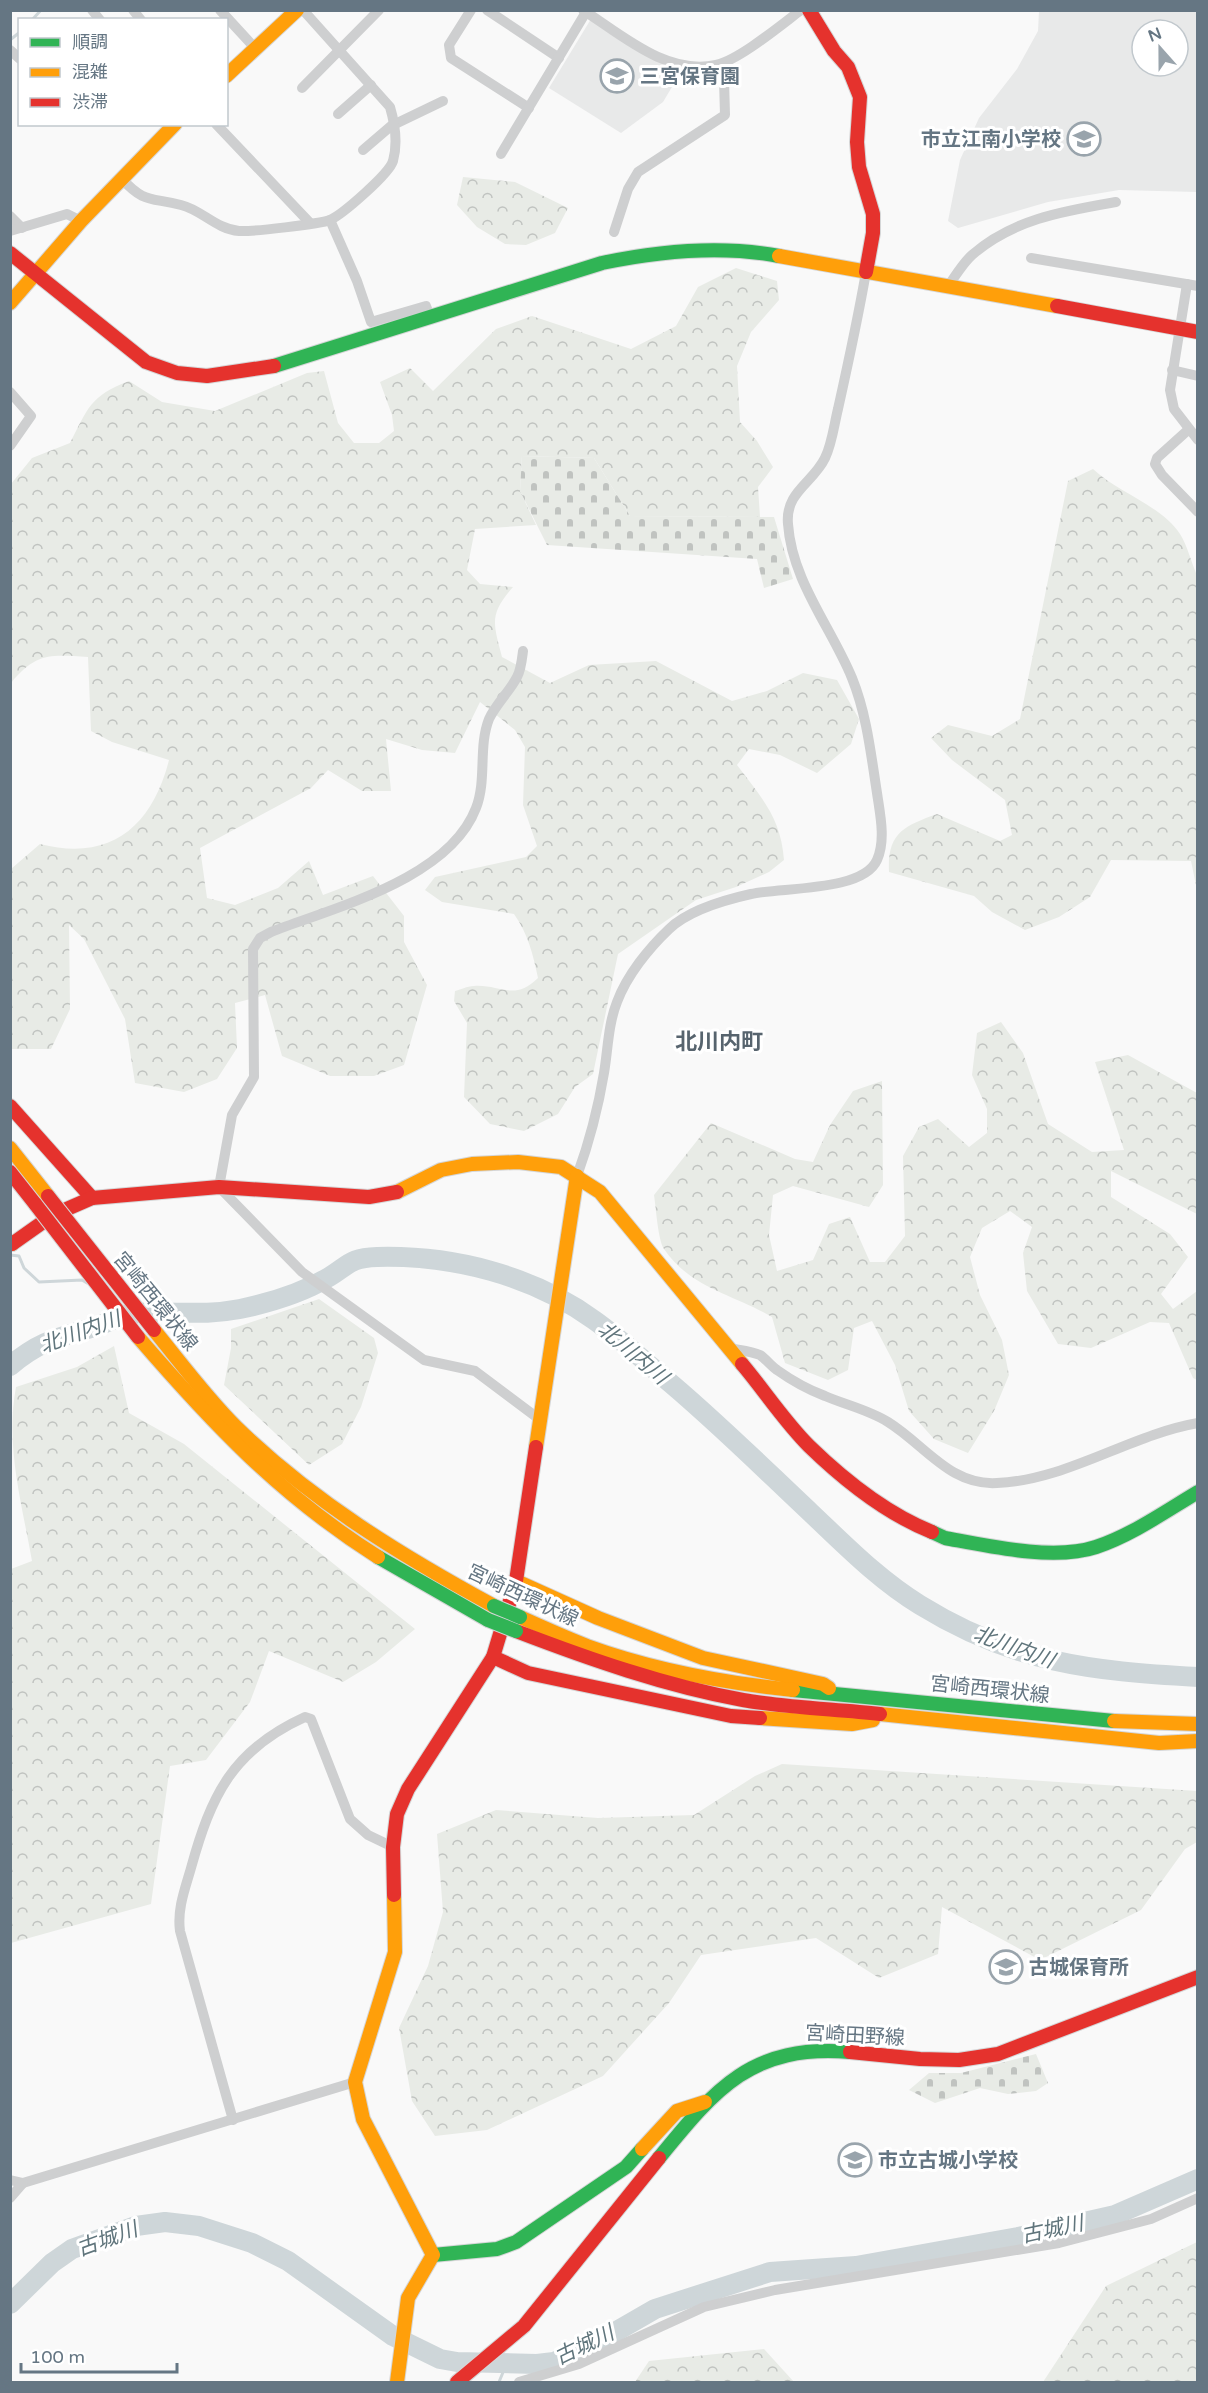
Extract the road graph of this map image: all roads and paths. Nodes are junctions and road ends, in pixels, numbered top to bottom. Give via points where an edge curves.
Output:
1 (297, 10) edge
2 (303, 10) edge
3 (379, 10) edge
4 (471, 10) edge
5 (487, 10) edge
6 (801, 10) edge
7 (809, 10) edge
8 (585, 11) edge
9 (228, 19) edge
10 (256, 49) junction
11 (339, 51) junction
12 (559, 58) junction
13 (718, 64) junction
14 (228, 74) edge
15 (371, 85) junction
16 (302, 88) dead end
17 (443, 101) dead end
18 (529, 108) junction
19 (338, 114) dead end
20 (395, 125) junction
21 (170, 126) edge
22 (218, 126) edge
23 (363, 150) dead end
24 (501, 154) dead end
25 (121, 178) junction
26 (1116, 202) dead end
27 (10, 216) edge
28 (330, 220) junction
29 (81, 221) junction
30 (310, 223) junction
31 (22, 228) junction
32 (10, 231) edge
33 (614, 232) dead end
34 (10, 253) edge
35 (1031, 258) dead end
36 (866, 272) junction
37 (34, 274) junction
38 (949, 285) junction
39 (1192, 285) edge
40 (10, 303) edge
41 (431, 319) junction
42 (1179, 329) junction
43 (1197, 332) edge
44 (1172, 370) junction
45 (1197, 376) edge
46 (10, 392) edge
47 (1188, 430) junction
48 (1197, 440) edge
49 (10, 446) edge
50 (1197, 512) edge
51 (523, 651) dead end
52 (10, 1106) edge
53 (10, 1148) edge
54 (10, 1172) edge
55 (577, 1176) junction
56 (219, 1187) junction
57 (92, 1198) junction
58 (11, 1244) edge
59 (728, 1348) junction
60 (539, 1419) junction
61 (1197, 1423) edge
62 (1197, 1491) edge
63 (516, 1581) junction
64 (493, 1657) junction
65 (838, 1696) junction
66 (888, 1716) junction
67 (1197, 1724) edge
68 (1197, 1741) edge
69 (393, 1847) junction
70 (1197, 1977) edge
71 (355, 2082) junction
72 (705, 2102) junction
73 (233, 2120) junction
74 (10, 2180) edge
75 (23, 2182) junction
76 (10, 2198) edge
77 (1197, 2198) edge
78 (433, 2254) junction
79 (397, 2382) edge
80 (458, 2382) edge
81 (519, 2382) edge

1 - 10 street
2 - 11 street
3 - 11 street
4 - 18 street via 449,45 451,58
5 - 12 street
6 - 13 street
7 - 36 street via 848,67 860,97 859,167 873,214
8 - 12 street
8 - 13 street via 668,62 684,66
9 - 10 street
10 - 14 street
11 - 15 street
11 - 16 street
12 - 18 street
13 - 33 street via 724,79 725,115 638,172
15 - 19 street
15 - 20 street via 390,107
17 - 20 street
18 - 24 street
20 - 23 street
20 - 28 street via 393,162 386,174
21 - 25 street
22 - 30 street
25 - 29 street
25 - 30 street via 137,195 183,205 213,224 239,231
26 - 38 street via 1051,213 1007,231 971,256
27 - 31 street
28 - 30 street
28 - 41 street via 371,322 426,306
29 - 31 street via 66,214
29 - 37 street
31 - 32 street
34 - 37 street
35 - 39 street
36 - 38 street
36 - 41 street via 754,251 656,253 602,263
36 - 55 street via 846,379 826,456 789,503 787,514 796,561 816,610 853,680 862,712 881,822 879,855 873,867 847,881 752,894 691,915 669,929 617,1000 590,1142
37 - 40 street
37 - 41 street via 146,362 164,371 193,377 217,378 271,367
38 - 42 street
39 - 42 street
42 - 43 street
42 - 44 street
44 - 45 street
44 - 47 street via 1170,390 1174,409
46 - 49 street via 31,417
47 - 48 street
47 - 50 street via 1155,464
51 - 56 street via 519,675 490,718 476,809 444,853 430,865 382,889 271,932 260,938 253,949 254,1077 232,1116
52 - 57 street
53 - 65 street, 宮崎西環状線, bridge via 206,1395 307,1488 378,1540 494,1606 588,1646 664,1668
54 - 66 street, 宮崎西環状線, bridge via 138,1337 243,1454 297,1501 372,1554 488,1620 585,1659 744,1700
55 - 56 street via 561,1167 518,1162 441,1170 394,1193 369,1197
55 - 59 street via 600,1192 626,1221
55 - 60 street
56 - 57 street
56 - 60 street via 302,1272 424,1360 475,1371
57 - 58 street via 53,1215
59 - 61 street via 759,1355 807,1387 882,1419 943,1468 975,1481 996,1483 1054,1473 1131,1441
59 - 62 street via 808,1445 864,1492 914,1525 945,1538 1046,1553 1095,1548 1134,1530
60 - 63 street
63 - 64 street
63 - 65 street via 703,1658 823,1684
64 - 66 street via 528,1673 731,1716 852,1724
64 - 69 street via 408,1789 397,1814
65 - 67 street, 宮崎西環状線 via 1106,1721
66 - 68 street, 宮崎西環状線 via 1159,1743
69 - 71 street via 394,1952
69 - 73 street via 368,1835 350,1819 311,1719 292,1723 262,1743 223,1782 197,1848 178,1916
70 - 72 street, 宮崎田野線 via 1000,2054 974,2059 795,2051 769,2058 734,2077
71 - 73 street
71 - 78 street via 363,2119
72 - 78 street via 677,2111 626,2167 516,2241 497,2249
72 - 80 street, 宮崎田野線 via 524,2326
73 - 75 street
74 - 75 street
75 - 76 street
77 - 81 street via 1150,2219 1059,2243 775,2290 704,2307 579,2364
78 - 79 street via 408,2298

